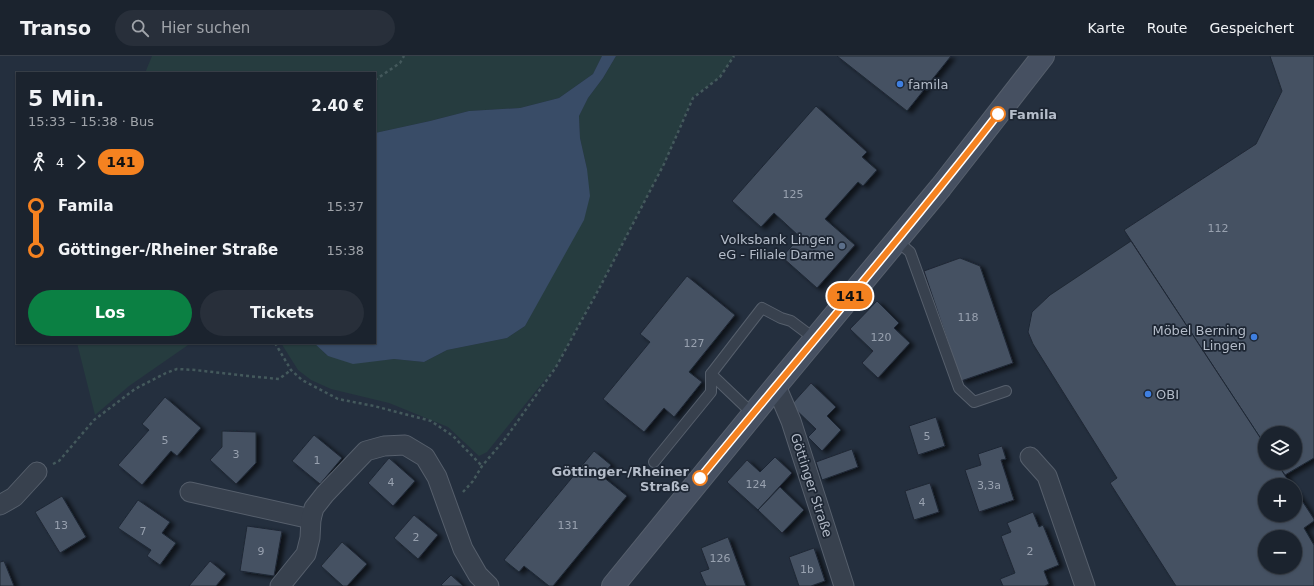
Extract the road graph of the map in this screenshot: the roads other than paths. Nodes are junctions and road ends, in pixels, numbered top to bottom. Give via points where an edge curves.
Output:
1 (1043, 56) edge
2 (896, 240) junction
3 (815, 339) junction
4 (711, 374) junction
5 (776, 386) junction
6 (1006, 391) dead end
7 (753, 414) junction
8 (1030, 457) dead end
9 (654, 462) dead end
10 (37, 472) road end
11 (190, 492) dead end
12 (0, 505) edge
13 (311, 519) junction
14 (280, 586) edge
15 (489, 586) edge
16 (613, 586) edge
17 (844, 586) edge
18 (1085, 586) edge

1 - 2 main road via 947,180
2 - 3 main road
2 - 6 lane via 910,252 959,388 974,402
3 - 4 lane via 791,320 780,318 762,308
3 - 5 main road
4 - 7 lane
4 - 9 lane via 711,392
5 - 7 main road
5 - 17 street, Göttinger Straße via 791,421
7 - 16 main road
8 - 18 street via 1047,476
10 - 12 street via 14,497
11 - 13 street
13 - 14 street via 306,554
13 - 15 street via 314,508 324,494 366,451 384,446 405,445 425,457 438,477 463,549 478,575

